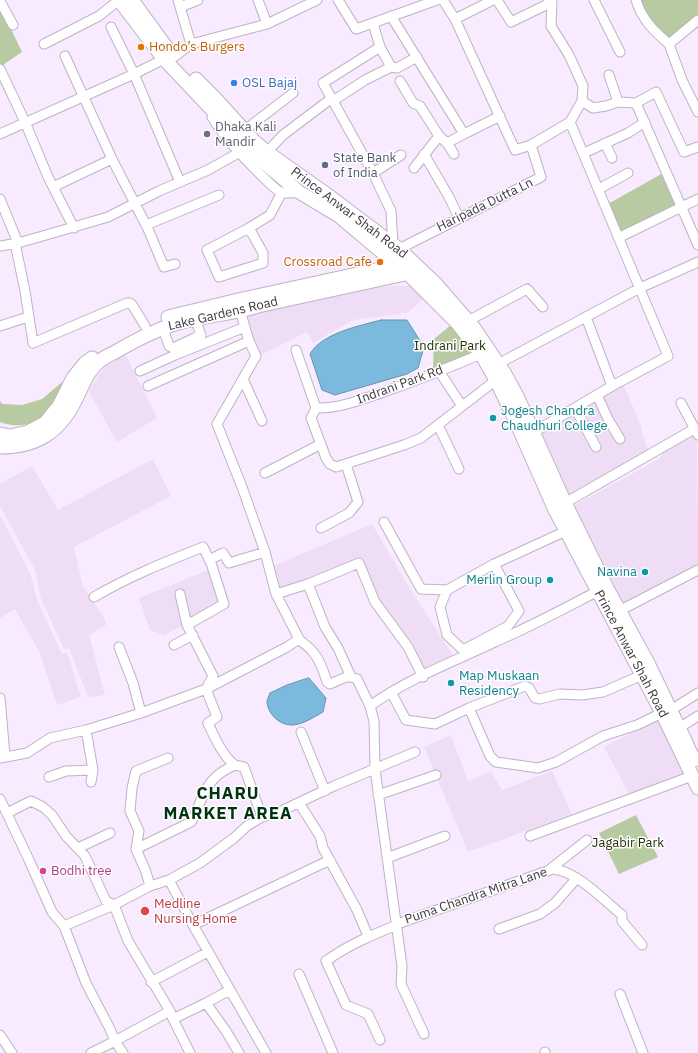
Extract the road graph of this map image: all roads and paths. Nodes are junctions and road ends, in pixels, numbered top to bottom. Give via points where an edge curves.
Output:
1 (119, 0) edge
2 (132, 0) edge
3 (198, 0) edge
4 (258, 0) edge
5 (316, 0) edge
6 (338, 0) edge
7 (436, 0) edge
8 (443, 0) edge
9 (494, 0) edge
10 (497, 0) edge
11 (551, 0) edge
12 (594, 0) edge
13 (636, 0) edge
14 (0, 1) edge
15 (179, 4) edge
16 (391, 16) junction
17 (455, 19) junction
18 (698, 20) edge
19 (373, 23) junction
20 (267, 24) junction
21 (13, 25) dead end
22 (111, 27) dead end
23 (44, 44) dead end
24 (191, 44) junction
25 (669, 44) junction
26 (380, 47) junction
27 (620, 52) dead end
28 (65, 56) dead end
29 (417, 57) junction
30 (169, 58) junction
31 (391, 66) junction
32 (0, 69) edge
33 (134, 74) junction
34 (609, 75) dead end
35 (400, 81) dead end
36 (293, 93) dead end
37 (84, 96) junction
38 (202, 98) junction
39 (333, 100) junction
40 (582, 101) junction
41 (618, 102) junction
42 (636, 103) junction
43 (698, 112) edge
44 (500, 116) junction
45 (25, 122) junction
46 (570, 122) junction
47 (645, 122) junction
48 (245, 130) junction
49 (0, 134) edge
50 (464, 134) junction
51 (438, 136) junction
52 (446, 143) junction
53 (605, 143) junction
54 (531, 145) junction
55 (698, 147) edge
56 (240, 152) junction
57 (267, 152) junction
58 (584, 153) junction
59 (424, 154) junction
60 (454, 154) dead end
61 (401, 155) dead end
62 (612, 158) dead end
63 (112, 159) junction
64 (414, 168) dead end
65 (373, 173) junction
66 (628, 173) dead end
67 (180, 182) junction
68 (53, 187) junction
69 (599, 189) junction
70 (282, 192) junction
71 (299, 192) junction
72 (220, 195) dead end
73 (698, 199) edge
74 (0, 200) edge
75 (134, 204) junction
76 (682, 206) junction
77 (459, 218) junction
78 (146, 225) junction
79 (74, 228) junction
80 (249, 228) junction
81 (620, 238) junction
82 (16, 243) junction
83 (698, 245) edge
84 (0, 246) edge
85 (396, 247) junction
86 (698, 262) edge
87 (175, 264) dead end
88 (398, 265) junction
89 (414, 268) junction
90 (640, 288) junction
91 (239, 306) junction
92 (543, 307) dead end
93 (28, 317) junction
94 (586, 317) junction
95 (195, 319) junction
96 (468, 321) junction
97 (0, 326) edge
98 (145, 326) junction
99 (245, 327) junction
100 (163, 328) junction
101 (249, 341) junction
102 (296, 350) dead end
103 (481, 354) junction
104 (498, 364) junction
105 (140, 371) dead end
106 (439, 371) junction
107 (243, 379) junction
108 (496, 380) junction
109 (148, 386) dead end
110 (612, 386) junction
111 (597, 396) junction
112 (681, 402) dead end
113 (462, 406) junction
114 (316, 408) junction
115 (574, 408) junction
116 (262, 421) dead end
117 (438, 425) junction
118 (534, 432) junction
119 (696, 432) edge
120 (0, 434) edge
121 (620, 439) dead end
122 (321, 444) junction
123 (0, 447) edge
124 (596, 447) dead end
125 (346, 464) junction
126 (459, 469) dead end
127 (265, 473) dead end
128 (560, 502) junction
129 (384, 522) dead end
130 (321, 528) dead end
131 (566, 531) junction
132 (265, 552) junction
133 (209, 560) junction
134 (494, 564) junction
135 (698, 570) edge
136 (308, 584) junction
137 (447, 590) junction
138 (598, 591) junction
139 (180, 594) dead end
140 (276, 594) junction
141 (94, 597) dead end
142 (619, 611) junction
143 (188, 625) junction
144 (193, 635) junction
145 (299, 639) junction
146 (174, 645) dead end
147 (119, 647) dead end
148 (642, 675) junction
149 (351, 677) junction
150 (423, 677) junction
151 (206, 689) junction
152 (391, 692) junction
153 (698, 693) edge
154 (0, 698) edge
155 (370, 706) junction
156 (469, 708) junction
157 (667, 711) junction
158 (141, 713) junction
159 (698, 716) edge
160 (1, 726) edge
161 (679, 728) junction
162 (86, 730) junction
163 (301, 732) dead end
164 (415, 752) dead end
165 (3, 757) edge
166 (168, 758) dead end
167 (235, 765) junction
168 (696, 768) edge
169 (375, 769) junction
170 (93, 770) junction
171 (436, 775) dead end
172 (49, 777) dead end
173 (91, 782) dead end
174 (698, 788) edge
175 (325, 791) junction
176 (378, 795) junction
177 (0, 799) edge
178 (299, 803) junction
179 (7, 813) junction
180 (262, 817) junction
181 (110, 833) dead end
182 (445, 836) dead end
183 (530, 836) dead end
184 (587, 840) dead end
185 (78, 848) junction
186 (136, 849) junction
187 (388, 858) junction
188 (330, 860) junction
189 (546, 872) junction
190 (577, 878) junction
191 (169, 880) junction
192 (150, 886) junction
193 (114, 905) junction
194 (193, 925) junction
195 (397, 925) junction
196 (64, 926) junction
197 (500, 929) dead end
198 (368, 936) junction
199 (642, 945) dead end
200 (208, 952) junction
201 (299, 974) dead end
202 (152, 982) junction
203 (230, 990) junction
204 (620, 994) dead end
205 (206, 1003) junction
206 (172, 1015) junction
207 (424, 1034) dead end
208 (0, 1035) edge
209 (380, 1040) dead end
210 (115, 1041) junction
211 (12, 1053) edge
212 (91, 1053) edge
213 (123, 1053) edge
214 (190, 1053) edge
215 (239, 1053) edge
216 (266, 1053) edge
217 (333, 1053) edge
218 (643, 1053) edge

1 - 23 street via 99,16
1 - 30 main road, Prince Anwar Shah Road
2 - 30 main road, Prince Anwar Shah Road
3 - 15 street
4 - 20 street
5 - 20 street
6 - 19 street via 356,29
7 - 16 street
8 - 17 street
9 - 17 street
10 - 11 street via 511,22
11 - 40 street via 551,26 569,55 583,86
12 - 27 street
13 - 25 street via 640,12 654,31
14 - 21 street
15 - 24 street
16 - 19 street
16 - 29 street
17 - 44 street
18 - 25 street
19 - 26 street
20 - 24 street
22 - 33 street
24 - 30 street
25 - 43 street via 682,80
26 - 31 street
26 - 39 street via 323,83
28 - 37 street
29 - 31 street via 397,68
29 - 50 street
30 - 33 street
30 - 38 main road, Prince Anwar Shah Road
30 - 48 main road, Prince Anwar Shah Road via 215,98
31 - 39 street
32 - 45 street
33 - 37 street
33 - 67 street
34 - 41 street
35 - 51 street via 413,103 420,106
36 - 48 street
37 - 45 street
37 - 63 street
38 - 56 street via 214,120
38 - 71 main road, Prince Anwar Shah Road via 254,154
39 - 57 street via 283,135
39 - 65 street
40 - 41 street via 592,108
40 - 46 street
41 - 42 street
42 - 47 street
42 - 55 street via 656,92 684,152
44 - 50 street
44 - 54 street via 515,150
45 - 49 street
45 - 68 street
46 - 54 street
46 - 58 street
47 - 53 street
47 - 76 street
48 - 57 main road, Prince Anwar Shah Road
50 - 52 street
51 - 52 street
51 - 59 street
52 - 60 street
53 - 58 street
53 - 62 street
54 - 77 street, Haripada Dutta Ln via 541,177
56 - 67 street
56 - 70 street
57 - 85 main road, Prince Anwar Shah Road
58 - 69 street
59 - 64 street
59 - 77 street
61 - 65 street
63 - 68 street
63 - 75 street
65 - 85 street via 391,211
66 - 69 street
67 - 75 street
68 - 79 street
69 - 81 street
70 - 71 street
70 - 80 street via 270,216
71 - 88 main road, Prince Anwar Shah Road via 339,216
72 - 78 street
73 - 76 street
74 - 82 street
75 - 78 street
75 - 79 street via 108,217
76 - 81 street
76 - 83 street
77 - 85 street, Haripada Dutta Ln
78 - 87 street via 164,267
79 - 82 street
80 - 80 street via 262,252 263,263 219,277 207,250
81 - 90 street
82 - 84 street
82 - 93 street
85 - 89 main road, Prince Anwar Shah Road
86 - 90 street
88 - 89 main road, Prince Anwar Shah Road
88 - 91 main road, Lake Gardens Road
89 - 91 main road, Lake Gardens Road via 276,302
89 - 96 main road, Prince Anwar Shah Road via 436,284
89 - 103 main road, Prince Anwar Shah Road
90 - 94 street
90 - 110 street via 668,356
91 - 95 main road, Lake Gardens Road
91 - 98 main road, Lake Gardens Road via 175,314
91 - 99 street
92 - 96 street via 527,289
93 - 97 street
93 - 98 street via 33,342 127,303 133,306
94 - 104 street
94 - 110 street
95 - 100 main road, Lake Gardens Road
95 - 100 street via 201,335 173,348 169,346
96 - 104 main road, Prince Anwar Shah Road
98 - 120 main road, Lake Gardens Road via 85,363 73,378 59,406 45,423 28,432 10,436
99 - 101 street
99 - 105 street via 175,354
100 - 123 main road, Lake Gardens Road via 101,360 88,373 66,416 50,433 35,442 17,447
101 - 107 street via 256,356
101 - 109 street
102 - 114 street
103 - 106 street, Indrani Park Rd
103 - 108 main road, Prince Anwar Shah Road
104 - 118 main road, Prince Anwar Shah Road
106 - 113 street
106 - 114 street, Indrani Park Rd via 349,404
107 - 116 street
107 - 132 street via 217,424
108 - 113 street
108 - 128 main road, Prince Anwar Shah Road
110 - 111 street
111 - 115 street
111 - 121 street
112 - 119 street
113 - 117 street
114 - 122 street via 311,418
115 - 118 street
115 - 124 street
117 - 125 street via 421,438
117 - 126 street
118 - 128 main road, Prince Anwar Shah Road
119 - 128 street
122 - 125 street via 330,464 336,467
122 - 127 street
125 - 130 street via 358,502 349,513
128 - 131 main road, Prince Anwar Shah Road
128 - 142 main road, Prince Anwar Shah Road
129 - 137 street via 421,589
131 - 134 street
131 - 138 main road, Prince Anwar Shah Road
132 - 133 street via 229,563 223,553
132 - 140 street
133 - 141 street via 203,547 123,580
133 - 143 street via 224,604
134 - 137 street
134 - 137 street via 519,612 508,626 463,650 447,635 440,607
135 - 142 street
136 - 140 street
136 - 149 street via 325,627
136 - 150 street via 359,563 375,602 408,647
138 - 148 main road, Prince Anwar Shah Road
138 - 150 street
139 - 143 street
140 - 145 street
142 - 157 main road, Prince Anwar Shah Road via 647,662
143 - 144 street
144 - 146 street
144 - 151 street via 213,676
145 - 149 street via 313,651 327,682 330,684
145 - 151 street
147 - 158 street
148 - 156 street via 602,692 582,695 560,694 539,699 525,686
148 - 157 main road, Prince Anwar Shah Road
149 - 155 street via 357,679
150 - 152 street
151 - 158 street
151 - 167 street via 217,717 208,723 217,742
152 - 155 street
152 - 156 street via 406,720 435,724
153 - 157 street
154 - 160 street
155 - 169 street via 374,721
156 - 157 street via 490,756 496,762 538,768 556,762 603,736 638,725
157 - 161 main road, Prince Anwar Shah Road
157 - 168 main road, Prince Anwar Shah Road
158 - 162 street
159 - 161 street
160 - 165 street
161 - 168 main road, Prince Anwar Shah Road
162 - 165 street via 50,738 27,753
162 - 170 street
163 - 175 street
164 - 169 street
166 - 186 street via 136,771 130,811 139,832
167 - 180 street via 244,767
167 - 186 street via 215,776 191,822
168 - 174 main road, Prince Anwar Shah Road
168 - 183 street
169 - 175 street
169 - 176 street
170 - 172 street via 66,771
170 - 173 street
171 - 176 street
175 - 178 street
176 - 187 street
177 - 179 street
178 - 180 street
178 - 188 street via 320,836
179 - 185 street via 31,801 52,815
179 - 196 street via 52,912
180 - 191 street via 200,863
181 - 185 street
182 - 187 street
184 - 189 street
185 - 193 street via 85,856 106,901
186 - 192 street
187 - 195 street
188 - 194 street
188 - 198 street
189 - 190 street, Puma Chandra Mitra Lane via 561,869
189 - 195 street, Puma Chandra Mitra Lane
190 - 197 street via 555,903 540,914
190 - 199 street, Puma Chandra Mitra Lane via 622,915 622,921
191 - 192 street
191 - 194 street
192 - 193 street
193 - 196 street
193 - 202 street via 128,941
194 - 200 street
195 - 198 street, Puma Chandra Mitra Lane
195 - 207 street via 402,966 401,984
196 - 210 street via 86,983
198 - 209 street, Puma Chandra Mitra Lane via 326,961 346,1005 368,1014
200 - 202 street
200 - 203 street
201 - 217 street
202 - 206 street
203 - 205 street
203 - 216 street
204 - 218 street
205 - 206 street
205 - 215 street
206 - 210 street
206 - 214 street
208 - 211 street
210 - 212 street
210 - 213 street

